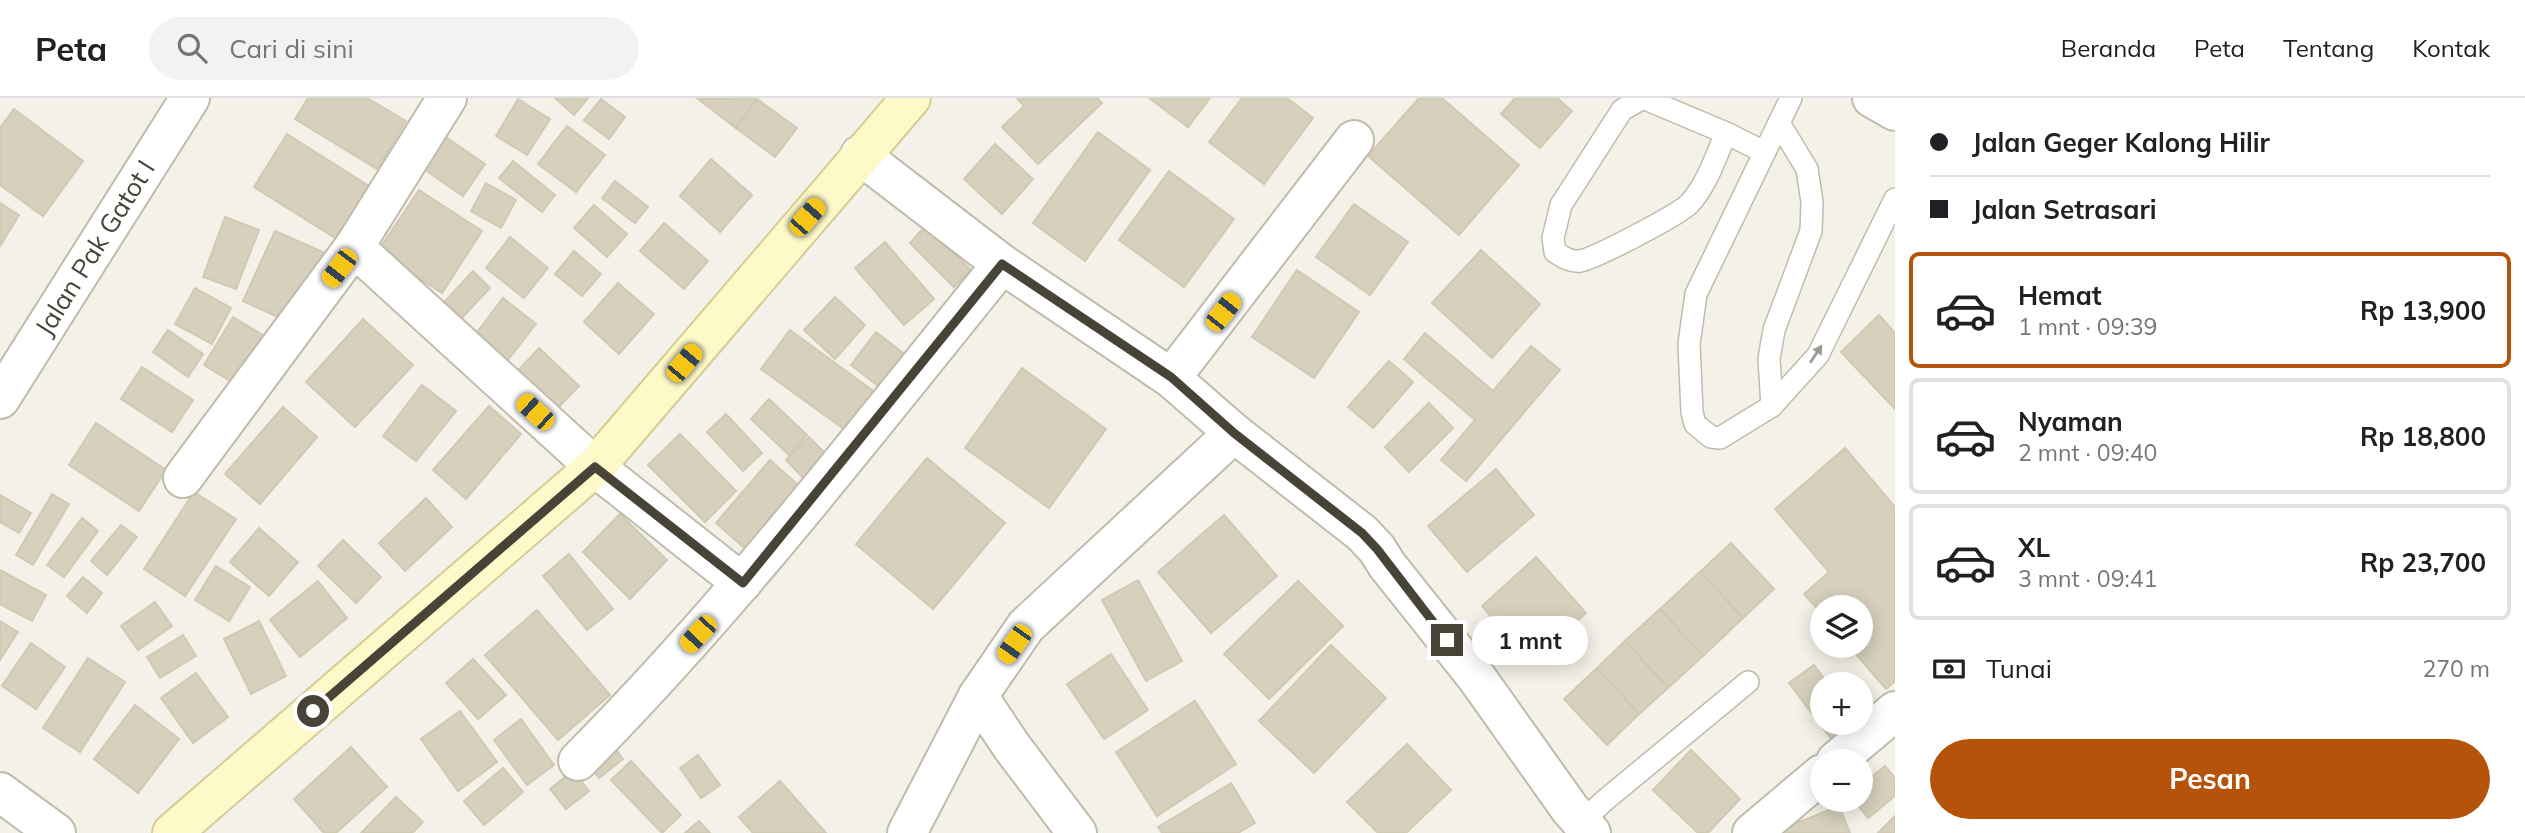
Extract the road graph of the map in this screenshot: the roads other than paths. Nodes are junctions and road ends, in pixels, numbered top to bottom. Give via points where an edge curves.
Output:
1 (190, 98) edge
2 (447, 98) edge
3 (911, 98) edge
4 (1791, 98) edge
5 (1872, 98) edge
6 (1895, 111) edge
7 (1779, 122) junction
8 (1726, 133) junction
9 (1354, 140) dead end
10 (1764, 152) junction
11 (860, 155) junction
12 (1895, 199) edge
13 (354, 247) junction
14 (1002, 264) junction
15 (1171, 377) junction
16 (0, 399) edge
17 (1772, 405) junction
18 (1234, 433) junction
19 (595, 467) junction
20 (183, 478) dead end
21 (743, 583) junction
22 (1748, 682) dead end
23 (978, 696) junction
24 (1895, 711) edge
25 (1850, 749) edge
26 (578, 761) dead end
27 (1810, 784) edge
28 (0, 792) edge
29 (1573, 825) edge
30 (56, 833) edge
31 (172, 833) edge
32 (907, 833) edge
33 (1077, 833) edge
34 (1752, 833) edge

1 - 16 street, Jalan Pak Gatot I
2 - 13 street
3 - 11 main road
4 - 7 lane
5 - 6 street
7 - 10 lane
7 - 17 lane via 1807,169 1812,202 1811,231 1774,330 1769,359
8 - 8 lane via 1695,196 1668,220 1583,260 1555,252 1553,238 1561,205 1622,110 1643,98
8 - 10 lane
9 - 15 street
10 - 17 lane via 1696,294 1689,344 1692,412 1703,431 1720,438
11 - 14 street
11 - 19 main road
17 -> 12 lane via 1818,355
13 - 19 street
13 - 20 street
14 - 15 street
14 - 21 street
15 - 18 street
18 - 23 street via 1027,626
18 - 29 street via 1377,549 1477,678
19 - 21 street
19 - 31 main road
21 - 26 street
22 - 29 lane
23 - 32 street
23 - 33 street
24 - 25 street
27 - 34 street
28 - 30 street

